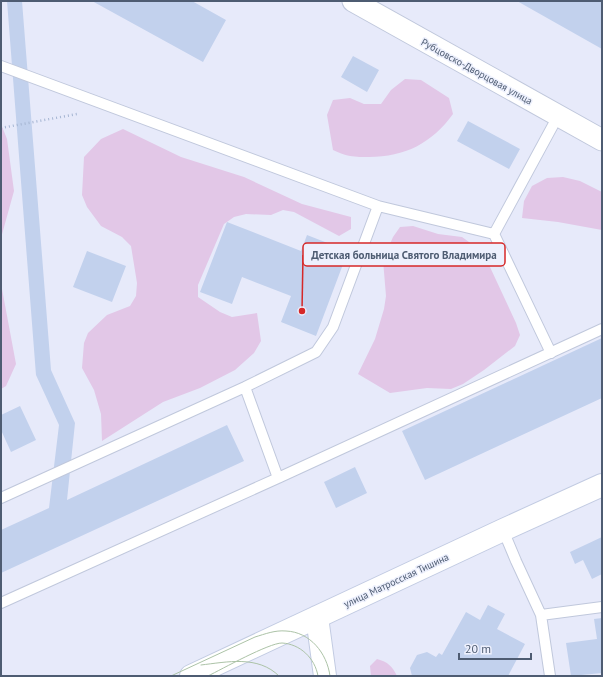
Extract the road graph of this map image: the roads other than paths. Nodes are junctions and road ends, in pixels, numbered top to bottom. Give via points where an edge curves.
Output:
1 (353, 1) edge
2 (1, 66) edge
3 (558, 116) junction
4 (602, 140) edge
5 (378, 206) junction
6 (494, 234) junction
7 (602, 329) edge
8 (551, 352) junction
9 (245, 387) junction
10 (278, 478) junction
11 (602, 485) edge
12 (1, 498) edge
13 (503, 530) junction
14 (1, 603) edge
15 (602, 607) edge
16 (542, 615) junction
17 (317, 617) junction
18 (191, 676) edge
19 (325, 676) edge
20 (550, 676) edge

1 - 3 street, Рубцовско-Дворцовая улица
2 - 5 lane
3 - 4 street, Рубцовско-Дворцовая улица
3 - 6 lane
5 - 6 lane
5 - 9 lane via 333,327 316,352
6 - 8 lane
7 - 8 lane
8 - 10 lane
9 - 10 lane
9 - 12 lane
10 - 14 lane
11 - 13 street, улица Матросская Тишина
13 - 16 lane
13 - 17 street, улица Матросская Тишина
15 - 16 lane
16 - 20 lane
17 - 18 street, улица Матросская Тишина
17 - 19 street

